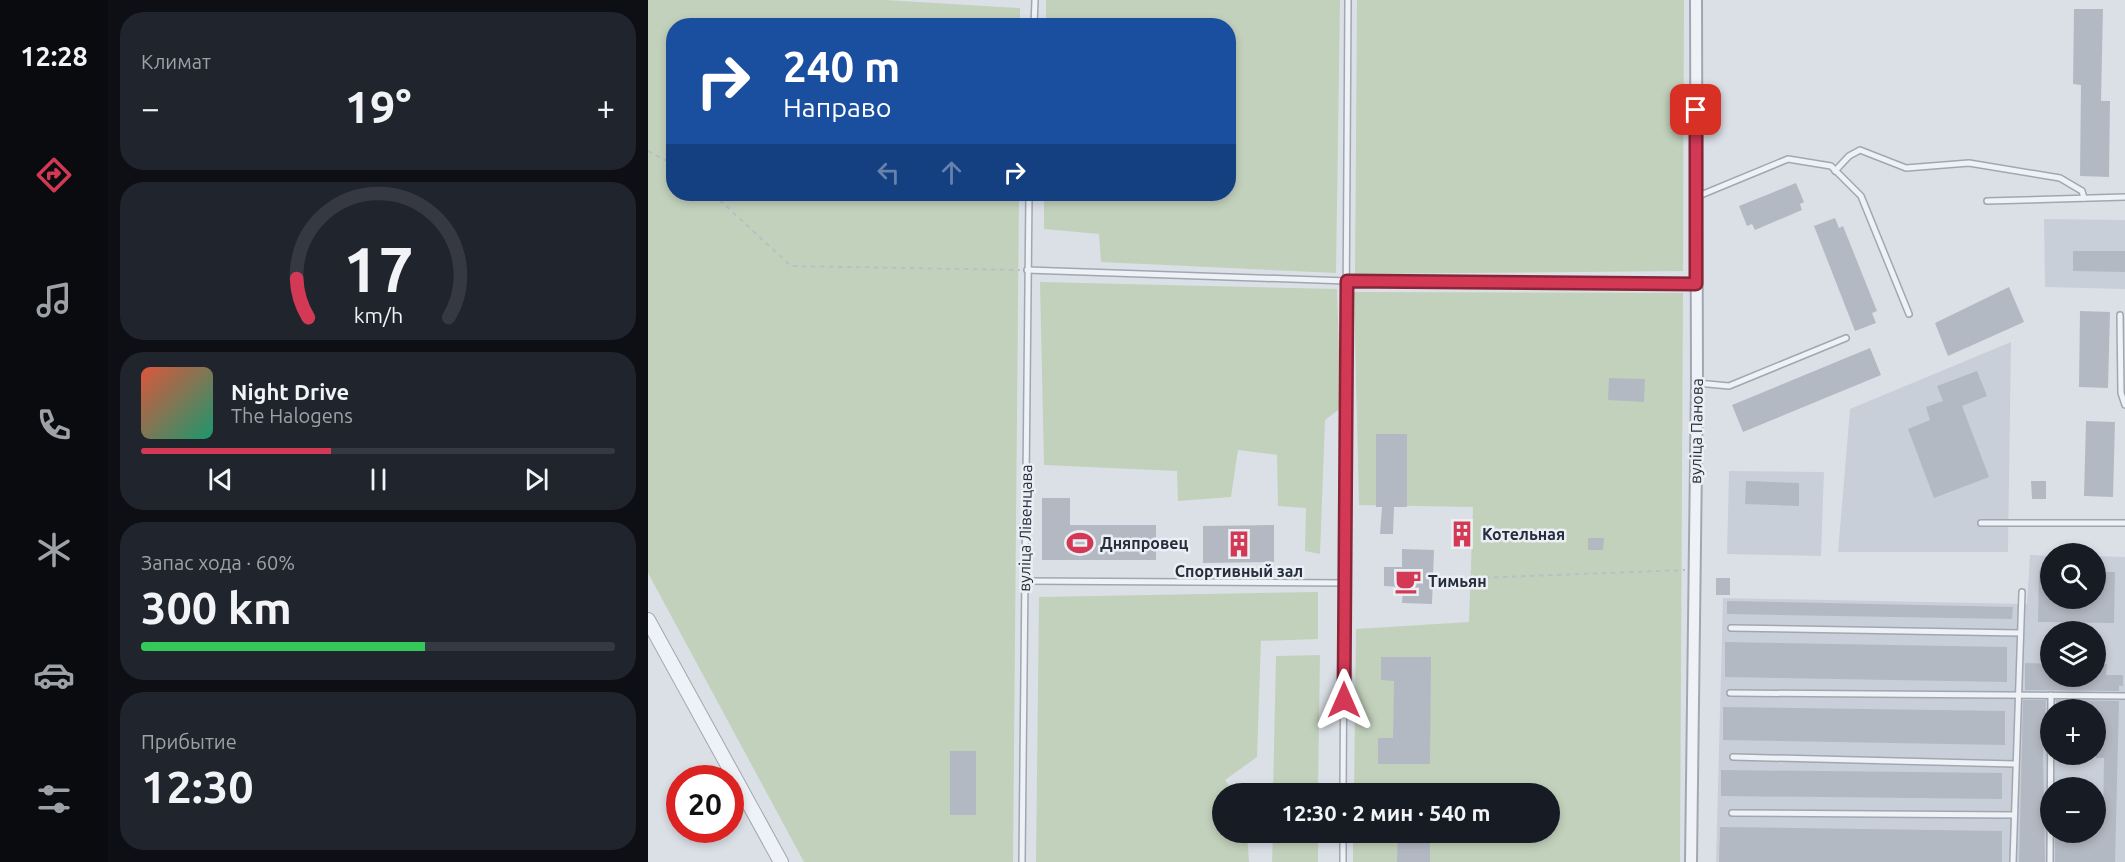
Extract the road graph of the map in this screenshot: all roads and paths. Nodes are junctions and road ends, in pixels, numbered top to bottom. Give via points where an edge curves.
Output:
1 (1035, 0) edge
2 (1348, 0) edge
3 (1696, 0) edge
4 (1035, 18) edge
5 (648, 151) edge
6 (666, 161) edge
7 (1835, 171) junction
8 (1696, 197) junction
9 (2125, 197) edge
10 (2085, 198) junction
11 (721, 201) edge
12 (1029, 201) edge
13 (1988, 201) dead end
14 (1027, 270) junction
15 (1347, 281) junction
16 (1696, 284) junction
17 (1909, 314) dead end
18 (2120, 315) dead end
19 (1846, 338) dead end
20 (1697, 383) junction
21 (2125, 405) edge
22 (1981, 523) dead end
23 (2125, 523) edge
24 (1693, 570) junction
25 (1476, 578) dead end
26 (1024, 581) junction
27 (1345, 583) junction
28 (2022, 592) dead end
29 (648, 620) edge
30 (1731, 628) dead end
31 (2020, 633) junction
32 (1730, 693) dead end
33 (2017, 695) junction
34 (2050, 695) junction
35 (2125, 696) edge
36 (1733, 757) dead end
37 (2015, 764) junction
38 (1343, 783) edge
39 (1732, 813) dead end
40 (2013, 815) junction
41 (1343, 843) edge
42 (781, 862) edge
43 (1022, 862) edge
44 (1343, 862) edge
45 (1691, 862) edge
46 (2013, 862) edge
47 (2050, 862) edge

1 - 4 lane
2 - 15 lane
3 - 8 street, вуліца Панова
5 - 6 path
7 - 8 lane via 1831,166 1788,159
7 - 10 lane via 1860,150 1906,168 1969,163 2060,178 2082,191
7 - 17 lane via 1861,196
8 - 16 street, вуліца Панова
9 - 10 lane
10 - 13 lane
11 - 14 path via 791,266
12 - 14 lane, вуліца Лівенцава
14 - 15 lane
14 - 26 lane, вуліца Лівенцава
15 - 16 lane
15 - 27 lane
16 - 20 street, вуліца Панова
18 - 21 lane via 2121,393
19 - 20 lane via 1729,386
20 - 24 street, вуліца Панова
22 - 23 lane
24 - 25 path
24 - 45 street, вуліца Панова
26 - 27 lane
26 - 43 lane, вуліца Лівенцава
27 - 38 lane
28 - 31 lane
29 - 42 street
30 - 31 lane
31 - 33 lane
32 - 33 lane
33 - 34 lane
33 - 37 lane
34 - 35 lane
34 - 47 lane
36 - 37 lane
37 - 40 lane
39 - 40 lane
40 - 46 lane
41 - 44 lane

